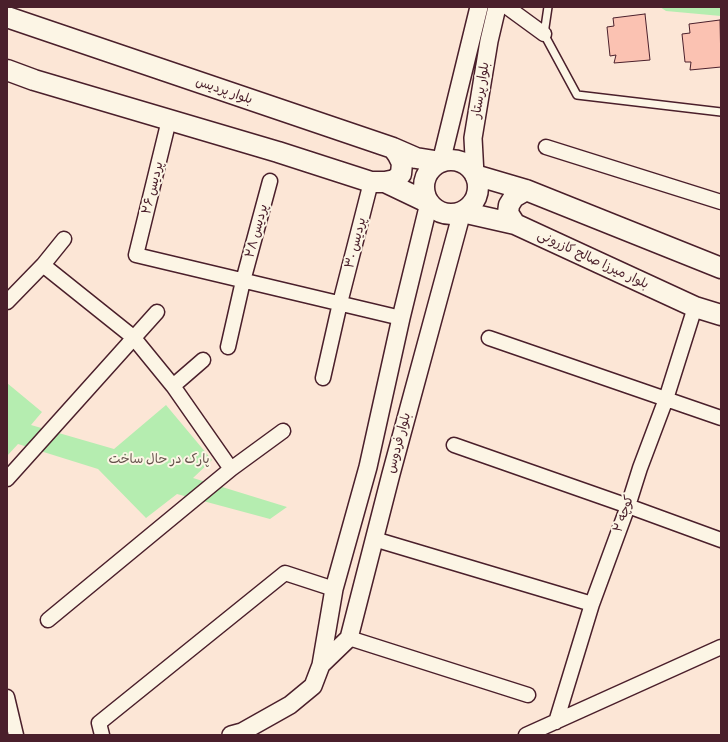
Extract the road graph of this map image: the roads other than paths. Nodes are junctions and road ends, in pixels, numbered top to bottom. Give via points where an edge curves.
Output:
1 (479, 7) edge
2 (497, 7) edge
3 (507, 7) edge
4 (548, 7) edge
5 (7, 17) edge
6 (544, 34) junction
7 (7, 70) edge
8 (721, 112) edge
9 (169, 120) junction
10 (546, 147) dead end
11 (393, 148) junction
12 (440, 162) junction
13 (475, 175) junction
14 (270, 182) dead end
15 (378, 182) junction
16 (526, 190) junction
17 (721, 202) edge
18 (429, 203) junction
19 (462, 212) junction
20 (514, 224) junction
21 (64, 239) dead end
22 (43, 265) junction
23 (721, 268) edge
24 (243, 281) junction
25 (7, 302) edge
26 (340, 303) junction
27 (696, 308) junction
28 (157, 312) dead end
29 (721, 314) edge
30 (401, 318) junction
31 (133, 337) junction
32 (489, 338) dead end
33 (228, 348) dead end
34 (203, 360) dead end
35 (323, 378) dead end
36 (173, 386) junction
37 (666, 399) junction
38 (721, 418) edge
39 (283, 431) dead end
40 (454, 445) dead end
41 (368, 467) junction
42 (231, 469) junction
43 (391, 474) junction
44 (7, 479) edge
45 (628, 506) junction
46 (374, 539) junction
47 (721, 540) edge
48 (334, 589) junction
49 (592, 604) junction
50 (48, 620) dead end
51 (349, 638) junction
52 (721, 647) edge
53 (321, 665) junction
54 (528, 695) dead end
55 (7, 698) edge
56 (556, 722) junction
57 (16, 735) edge
58 (102, 735) edge
59 (231, 735) edge
60 (526, 735) edge

1 - 12 street, بلوار پرستار
2 - 13 street, بلوار پرستار via 473,138
3 - 6 street
4 - 6 lane
5 - 11 main road, بلوار پردیس
6 - 8 lane via 577,95
7 - 9 main road
9 - 15 main road
9 - 24 street, پردیس ۲۶ via 136,255
10 - 17 street
11 - 12 main road, بلوار پردیس via 416,158
11 - 15 main road via 402,163 401,174 395,180
12 - 13 main road via 462,162
12 - 18 main road via 431,168 424,184
13 - 16 main road
13 - 19 main road via 478,192 472,204
14 - 24 street, پردیس ۲۸
15 - 18 main road
15 - 26 street, پردیس ۳۰
16 - 20 main road via 514,197 509,205 508,212
16 - 23 main road
18 - 19 main road via 434,209 445,214
18 - 30 street, بلوار فردوس
19 - 20 main road, بلوار میرزا صالح کازرونی
19 - 43 street, بلوار فردوس
20 - 27 main road, بلوار میرزا صالح کازرونی
21 - 22 street
22 - 25 street
22 - 31 street
24 - 26 street
24 - 33 street, پردیس ۲۸
26 - 30 street
26 - 35 street, پردیس ۳۰
27 - 29 main road, بلوار میرزا صالح کازرونی
27 - 37 street, کوچه ۲
28 - 31 street
30 - 41 street, بلوار فردوس
31 - 36 street
31 - 44 street
32 - 37 street
34 - 36 street
36 - 42 street
37 - 38 street
37 - 45 street, کوچه ۲
39 - 42 street
40 - 45 street
41 - 43 street
41 - 48 street, بلوار فردوس
42 - 50 street
43 - 46 street, بلوار فردوس
45 - 47 street
45 - 49 street, کوچه ۲
46 - 49 street
46 - 51 street, بلوار فردوس
48 - 53 street, بلوار فردوس
48 - 58 street via 284,573 99,723
49 - 56 street, کوچه ۲
51 - 53 street, بلوار فردوس
51 - 54 street
52 - 56 street
53 - 59 street, بلوار فردوس via 313,686 290,704 242,732
55 - 57 street
56 - 60 street

